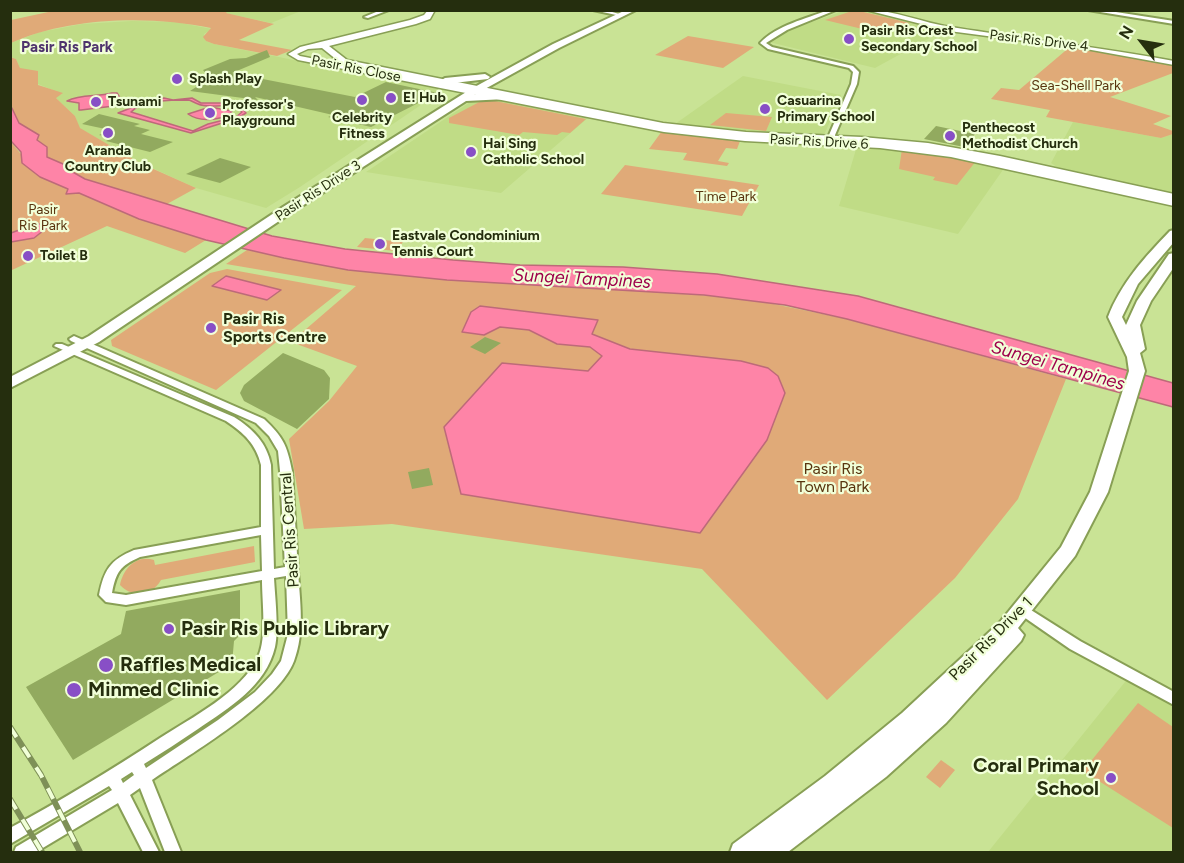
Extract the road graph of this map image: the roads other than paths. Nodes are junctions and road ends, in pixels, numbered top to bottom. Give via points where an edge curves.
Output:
1 (387, 10) edge
2 (432, 10) edge
3 (633, 10) edge
4 (834, 10) edge
5 (869, 10) edge
6 (880, 10) edge
7 (1090, 10) edge
8 (618, 13) edge
9 (596, 14) edge
10 (366, 17) dead end
11 (1173, 23) edge
12 (376, 32) junction
13 (338, 42) junction
14 (350, 45) junction
15 (315, 47) junction
16 (333, 55) junction
17 (1173, 62) edge
18 (409, 76) junction
19 (485, 77) junction
20 (496, 78) junction
21 (445, 81) junction
22 (469, 91) junction
23 (501, 94) junction
24 (832, 141) junction
25 (1173, 197) edge
26 (1173, 203) edge
27 (1173, 234) edge
28 (1173, 257) edge
29 (73, 345) junction
30 (10, 372) edge
31 (1140, 372) junction
32 (10, 383) edge
33 (267, 530) junction
34 (292, 570) junction
35 (267, 575) junction
36 (1027, 614) junction
37 (1173, 699) edge
38 (135, 762) junction
39 (112, 776) junction
40 (142, 778) junction
41 (120, 793) junction
42 (10, 837) edge
43 (22, 852) edge
44 (150, 852) edge
45 (173, 852) edge
46 (742, 852) edge
47 (769, 852) edge

1 - 10 street
2 - 12 street via 421,20
3 - 8 main road, Pasir Ris Drive 3
4 - 24 street via 763,41 770,48 846,65 856,72
5 - 17 street, Pasir Ris Drive 4 via 949,29
6 - 17 street, Pasir Ris Drive 4 via 971,30 1090,45
7 - 11 street
8 - 9 main road, Pasir Ris Drive 3
8 - 20 main road, Pasir Ris Drive 3
9 - 19 main road, Pasir Ris Drive 3
12 - 13 street
12 - 14 street
13 - 14 street
13 - 15 street
14 - 16 street
15 - 16 street, Pasir Ris Close via 328,48
15 - 18 street, Pasir Ris Close via 292,54
16 - 18 street, Pasir Ris Close via 345,62
18 - 21 street, Pasir Ris Close
18 - 22 street, Pasir Ris Close
19 - 21 main road
19 - 22 main road, Pasir Ris Drive 3
20 - 22 main road, Pasir Ris Drive 3
20 - 23 main road via 495,85
21 - 22 street, Pasir Ris Close
22 - 23 main road
22 - 23 street, Pasir Ris Drive 6
22 - 29 main road, Pasir Ris Drive 3
23 - 24 street, Pasir Ris Drive 6 via 664,129 745,138
24 - 25 street, Pasir Ris Drive 6 via 897,142 955,150
24 - 26 street, Pasir Ris Drive 6 via 951,154
27 - 31 main road via 1136,280 1114,317
28 - 31 main road, Pasir Ris Drive 1 via 1133,325
29 - 30 main road, Pasir Ris Drive 3
29 - 32 main road, Pasir Ris Drive 3
29 - 33 street, Pasir Ris Central via 236,422 250,433 264,455
29 - 34 street, Pasir Ris Central via 216,400 260,421 273,434 285,463
31 - 36 main road, Pasir Ris Drive 1 via 1117,429 1100,492
33 - 35 street, Pasir Ris Central
33 - 35 street via 138,553 113,567 105,595 126,600
34 - 35 street
34 - 40 street, Pasir Ris Central via 295,634 287,662 277,678 223,724
35 - 38 street, Pasir Ris Central via 269,644 257,672 222,704
36 - 37 street
36 - 46 main road, Pasir Ris Drive 1 via 901,728
36 - 47 main road, Pasir Ris Drive 1 via 938,716 878,770
38 - 39 street, Pasir Ris Central
38 - 40 street
39 - 41 street
39 - 42 street, Pasir Ris Central
40 - 41 street, Pasir Ris Central
40 - 45 street
41 - 43 street, Pasir Ris Central
41 - 44 street

